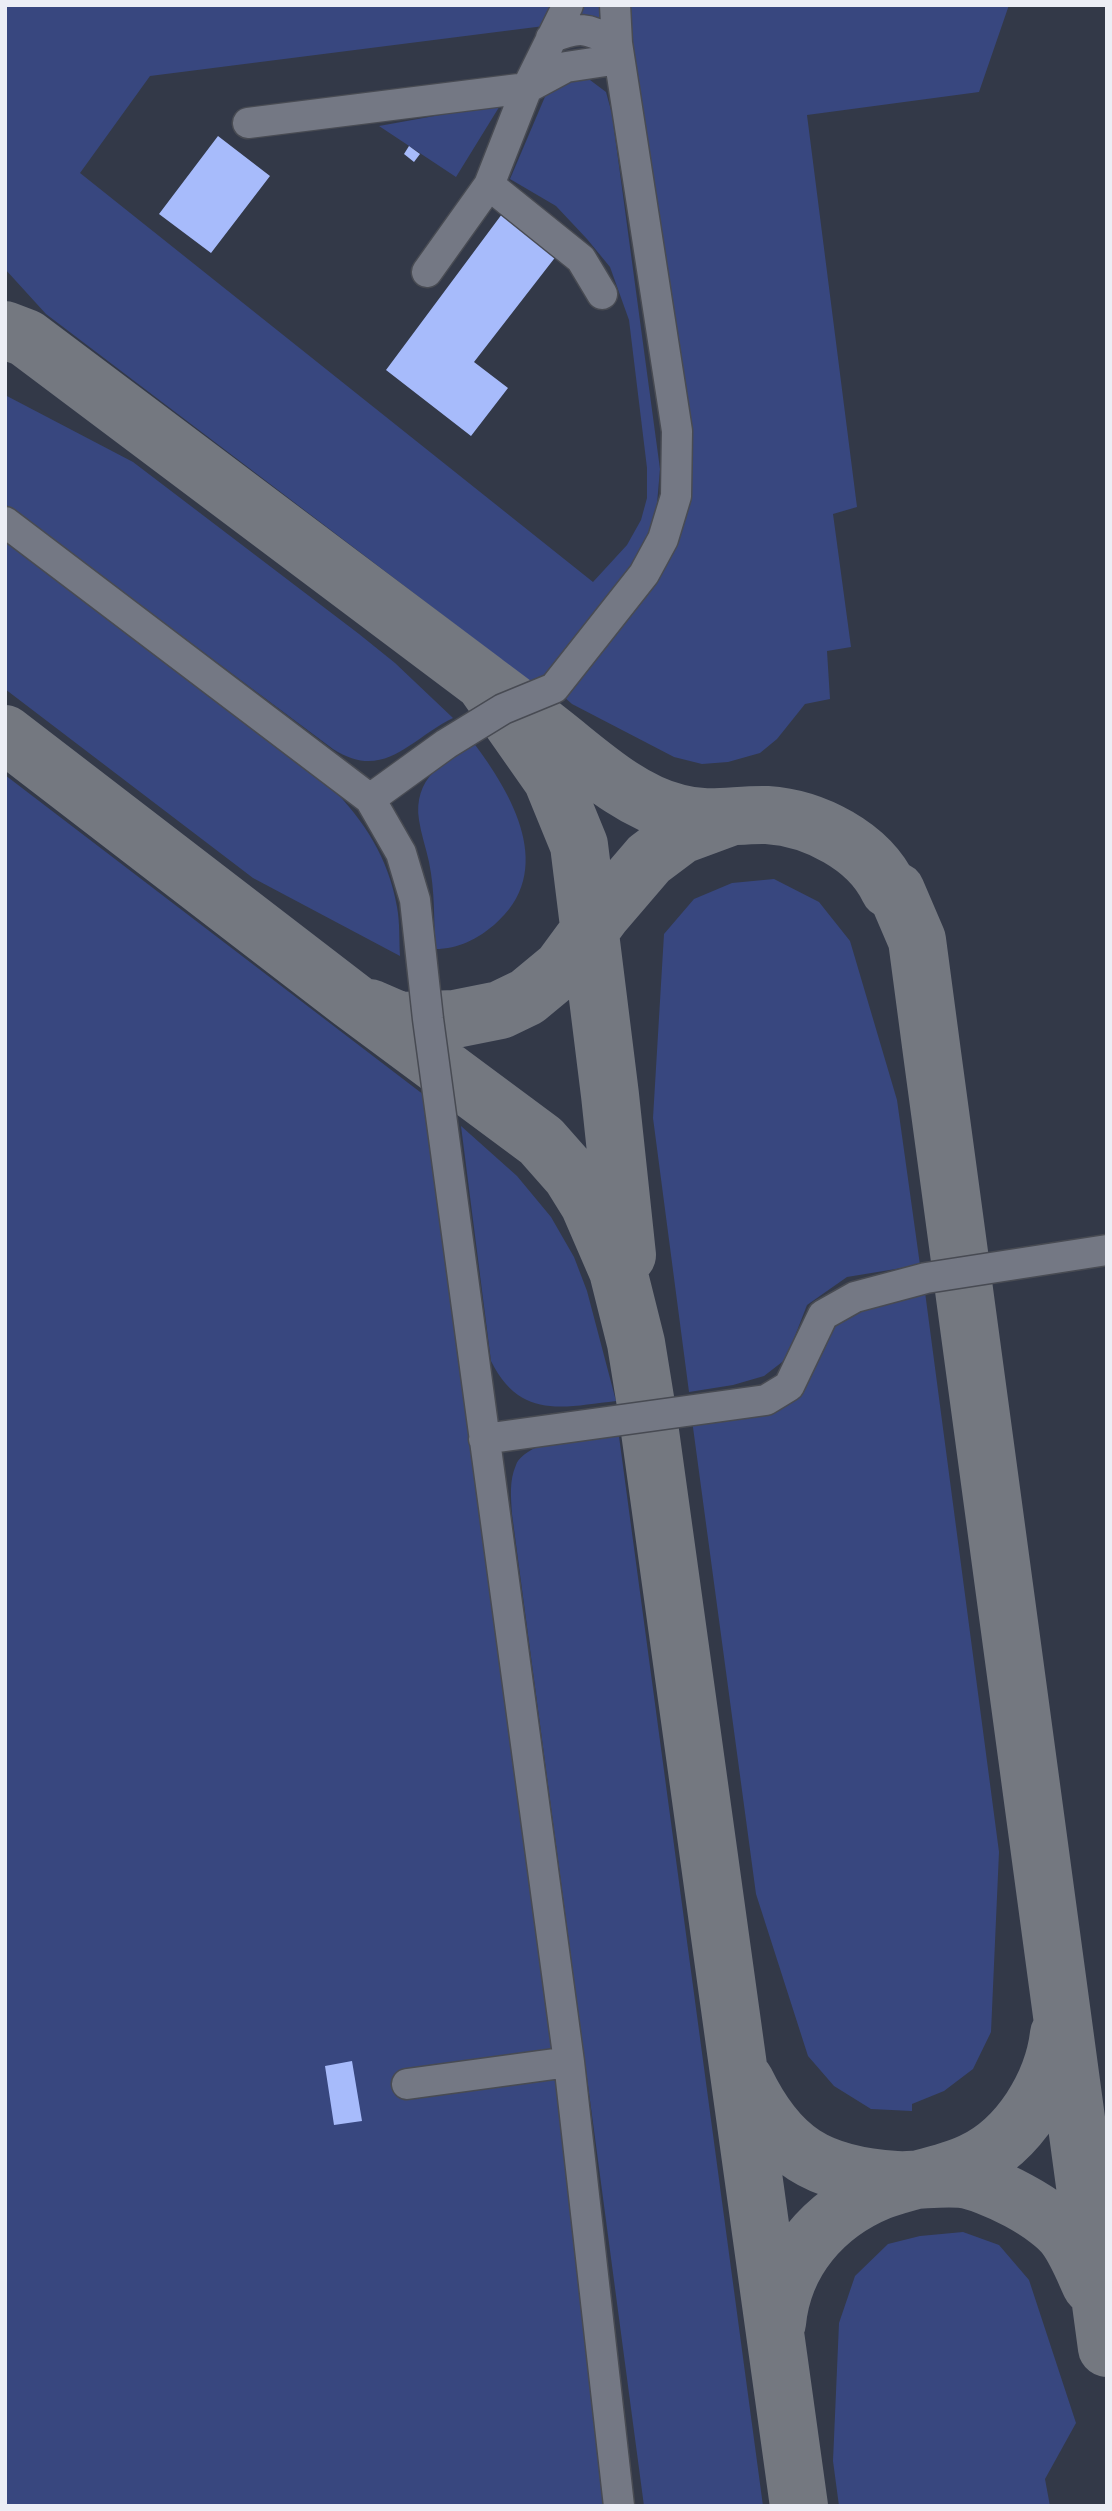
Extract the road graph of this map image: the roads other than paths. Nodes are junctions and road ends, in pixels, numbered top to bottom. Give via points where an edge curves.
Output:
1 (568, 5) edge
2 (615, 5) edge
3 (551, 38) junction
4 (618, 51) junction
5 (527, 88) junction
6 (248, 123) dead end
7 (489, 186) junction
8 (427, 272) dead end
9 (602, 294) dead end
10 (5, 522) edge
11 (370, 799) junction
12 (1107, 1250) edge
13 (484, 1439) junction
14 (569, 2062) junction
15 (407, 2084) dead end
16 (619, 2506) edge

1 - 3 lane
2 - 4 lane
3 - 4 lane via 572,29 591,30
3 - 5 lane
4 - 5 lane via 566,67
4 - 11 lane via 677,432 676,496 663,538 644,574 554,688 503,709
5 - 6 lane
5 - 7 lane
7 - 8 lane
7 - 9 lane via 581,259
10 - 11 lane
11 - 13 lane via 401,853 415,900
12 - 13 lane via 926,1278 855,1297 823,1314 789,1386 766,1400
13 - 14 lane
14 - 15 lane
14 - 16 lane

